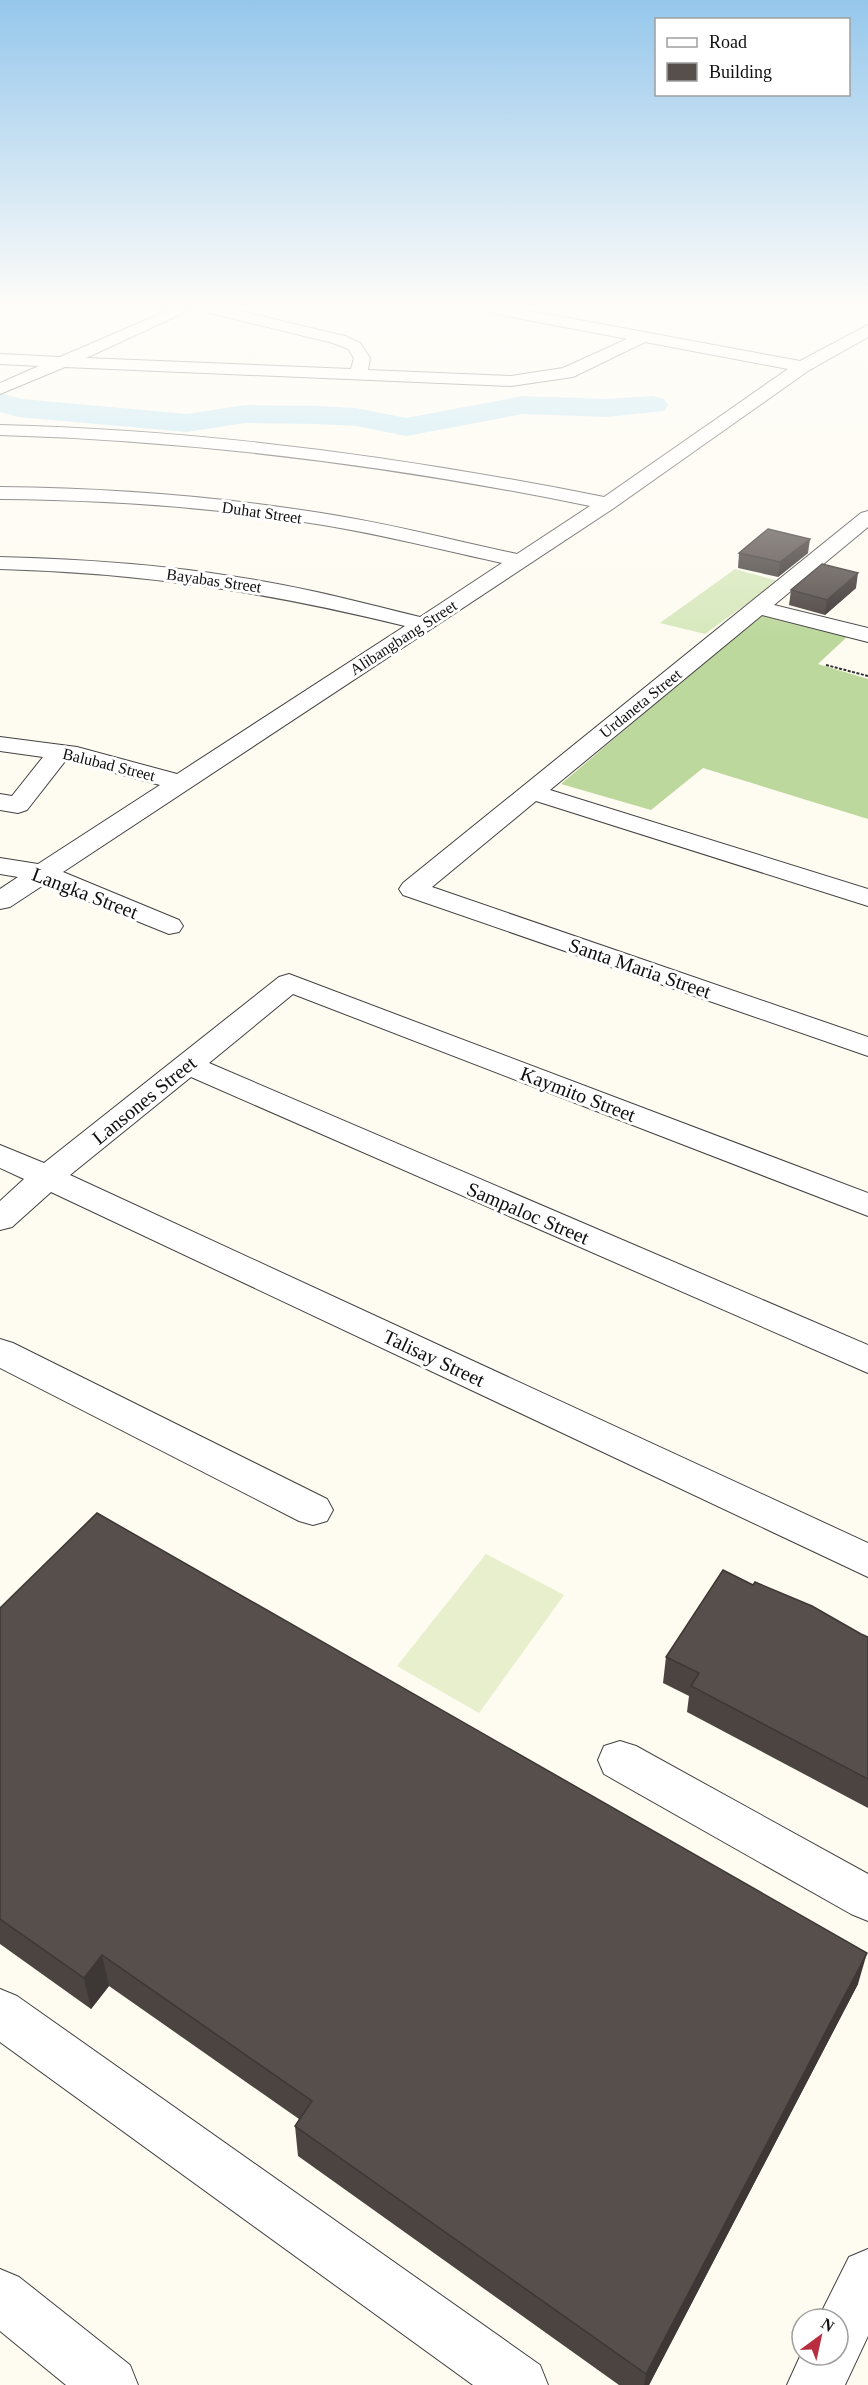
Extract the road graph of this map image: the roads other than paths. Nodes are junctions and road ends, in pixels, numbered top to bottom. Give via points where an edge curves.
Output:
1 (728, 419) edge
2 (0, 430) edge
3 (0, 493) edge
4 (607, 504) junction
5 (868, 517) edge
6 (839, 541) junction
7 (868, 548) edge
8 (520, 561) junction
9 (0, 563) edge
10 (759, 607) junction
11 (423, 624) junction
12 (868, 635) edge
13 (0, 744) edge
14 (60, 752) junction
15 (181, 783) junction
16 (532, 792) junction
17 (0, 802) edge
18 (0, 866) edge
19 (42, 873) junction
20 (413, 889) joint
21 (868, 898) edge
22 (0, 901) edge
23 (169, 926) dead end
24 (289, 983) joint
25 (868, 1047) edge
26 (188, 1065) junction
27 (0, 1155) edge
28 (47, 1177) junction
29 (868, 1205) edge
30 (0, 1220) edge
31 (0, 1352) edge
32 (868, 1360) edge
33 (313, 1509) dead end
34 (868, 1561) edge
35 (620, 1760) dead end
36 (868, 1899) edge
37 (0, 2013) edge
38 (868, 2276) edge
39 (0, 2296) edge
40 (850, 2313) edge
41 (824, 2367) edge
42 (110, 2385) edge
43 (520, 2385) edge
44 (816, 2385) edge

1 - 4 street, Alibangbang Street
2 - 4 street via 146,436 378,460 493,479
3 - 8 street, Duhat Street via 211,504 367,527
4 - 8 street, Alibangbang Street
5 - 6 street, Urdaneta Street
6 - 7 street
6 - 10 street, Urdaneta Street
8 - 11 street, Alibangbang Street
9 - 11 street, Bayabas Street via 65,564 183,575 273,589
10 - 12 street
10 - 16 street, Urdaneta Street
11 - 15 street, Alibangbang Street
13 - 14 street, Balubad Street
14 - 15 street, Balubad Street
14 - 17 street via 18,805
15 - 19 street, Alibangbang Street
16 - 20 street, Urdaneta Street
16 - 21 street
18 - 19 street, Langka Street
19 - 22 street, Alibangbang Street
19 - 23 street, Langka Street
20 - 25 street, Santa Maria Street
24 - 26 street, Lansones Street
24 - 29 street, Kaymito Street
26 - 28 street, Lansones Street
26 - 32 street, Sampaloc Street
27 - 28 street, Talisay Street
28 - 30 street, Lansones Street
28 - 34 street, Talisay Street
31 - 33 street
35 - 36 street
37 - 43 street
38 - 40 street
39 - 42 street
41 - 44 street

